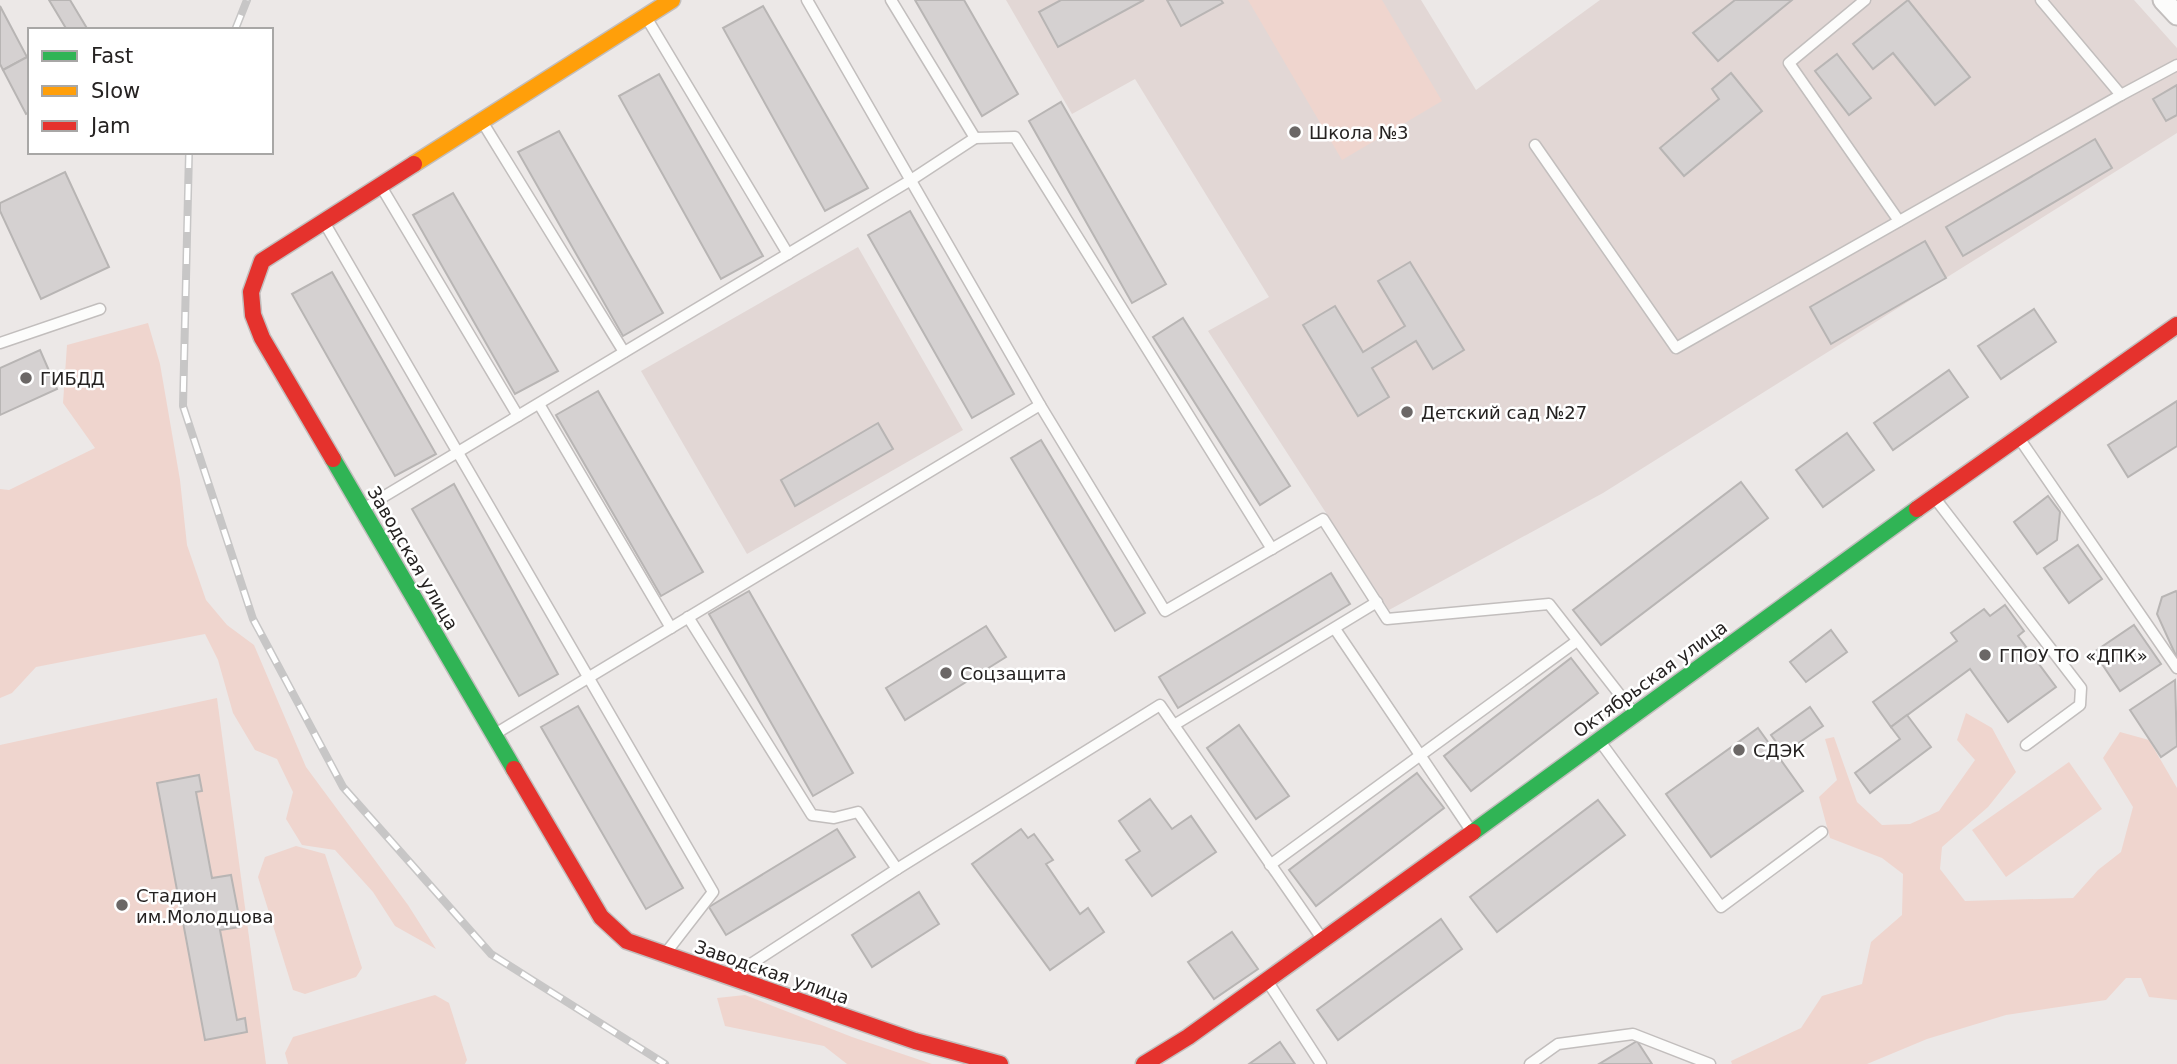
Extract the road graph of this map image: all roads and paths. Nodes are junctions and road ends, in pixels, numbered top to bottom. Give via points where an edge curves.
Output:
1 (672, 0) edge
2 (807, 0) edge
3 (891, 0) edge
4 (1865, 0) edge
5 (2041, 0) edge
6 (2163, 0) edge
7 (2177, 15) edge
8 (646, 16) junction
9 (2177, 65) edge
10 (2121, 95) junction
11 (481, 120) junction
12 (975, 138) junction
13 (1535, 145) dead end
14 (911, 180) junction
15 (380, 185) junction
16 (323, 221) junction
17 (1899, 221) junction
18 (788, 254) junction
19 (100, 309) dead end
20 (2177, 325) edge
21 (0, 343) edge
22 (624, 352) junction
23 (539, 404) junction
24 (1040, 405) junction
25 (518, 416) junction
26 (2018, 436) junction
27 (457, 452) junction
28 (1934, 497) junction
29 (362, 509) junction
30 (1272, 548) junction
31 (1377, 602) junction
32 (688, 617) junction
33 (671, 628) junction
34 (1335, 629) junction
35 (1577, 641) junction
36 (2177, 668) edge
37 (588, 678) junction
38 (1634, 713) junction
39 (1174, 725) junction
40 (494, 734) junction
41 (1599, 740) junction
42 (2026, 745) dead end
43 (1421, 756) junction
44 (1473, 832) junction
45 (1822, 832) dead end
46 (1270, 865) junction
47 (897, 869) junction
48 (1323, 940) junction
49 (665, 955) junction
50 (729, 978) junction
51 (1267, 981) junction
52 (1000, 1064) edge
53 (1144, 1064) edge
54 (1321, 1064) edge
55 (1530, 1064) edge
56 (1710, 1064) edge

1 - 8 street, Заводская улица
2 - 14 lane
3 - 12 lane
4 - 17 lane via 1789,63
5 - 10 lane
6 - 7 street
8 - 11 street, Заводская улица
8 - 18 lane
9 - 10 lane
10 - 17 lane
11 - 15 street, Заводская улица
11 - 22 lane
12 - 14 lane
12 - 30 lane via 1015,137
13 - 17 lane via 1676,348
14 - 18 lane
14 - 24 lane
15 - 16 street, Заводская улица
15 - 25 lane
16 - 27 lane
16 - 29 street, Заводская улица via 262,261 248,292 262,338
18 - 22 lane
19 - 21 lane
20 - 26 street, Октябрьская улица
22 - 23 lane
23 - 25 lane
23 - 33 lane
24 - 30 lane via 1165,611
24 - 32 lane
25 - 27 lane
26 - 28 street, Октябрьская улица
26 - 36 lane
27 - 29 lane
27 - 37 lane
28 - 38 street, Октябрьская улица
28 - 42 lane via 2081,688 2080,705
29 - 40 street, Заводская улица
30 - 31 lane via 1323,519
31 - 34 lane
31 - 35 lane via 1387,619 1549,604
32 - 33 lane
32 - 47 lane via 812,815 834,818 858,812
33 - 37 lane
34 - 39 lane
34 - 43 lane
35 - 38 lane
35 - 43 lane
37 - 40 lane
37 - 49 lane via 713,892
38 - 41 street, Октябрьская улица
39 - 46 lane
39 - 47 lane via 1160,705
40 - 49 street, Заводская улица via 601,918 627,941
41 - 44 street, Октябрьская улица
41 - 45 lane via 1721,907
43 - 44 lane
43 - 46 lane
44 - 48 street, Октябрьская улица
46 - 48 lane
47 - 50 lane
48 - 51 street, Октябрьская улица
49 - 50 street, Заводская улица
50 - 52 street, Заводская улица via 915,1041
51 - 53 street, Октябрьская улица
51 - 54 lane
55 - 56 lane via 1558,1044 1633,1034

